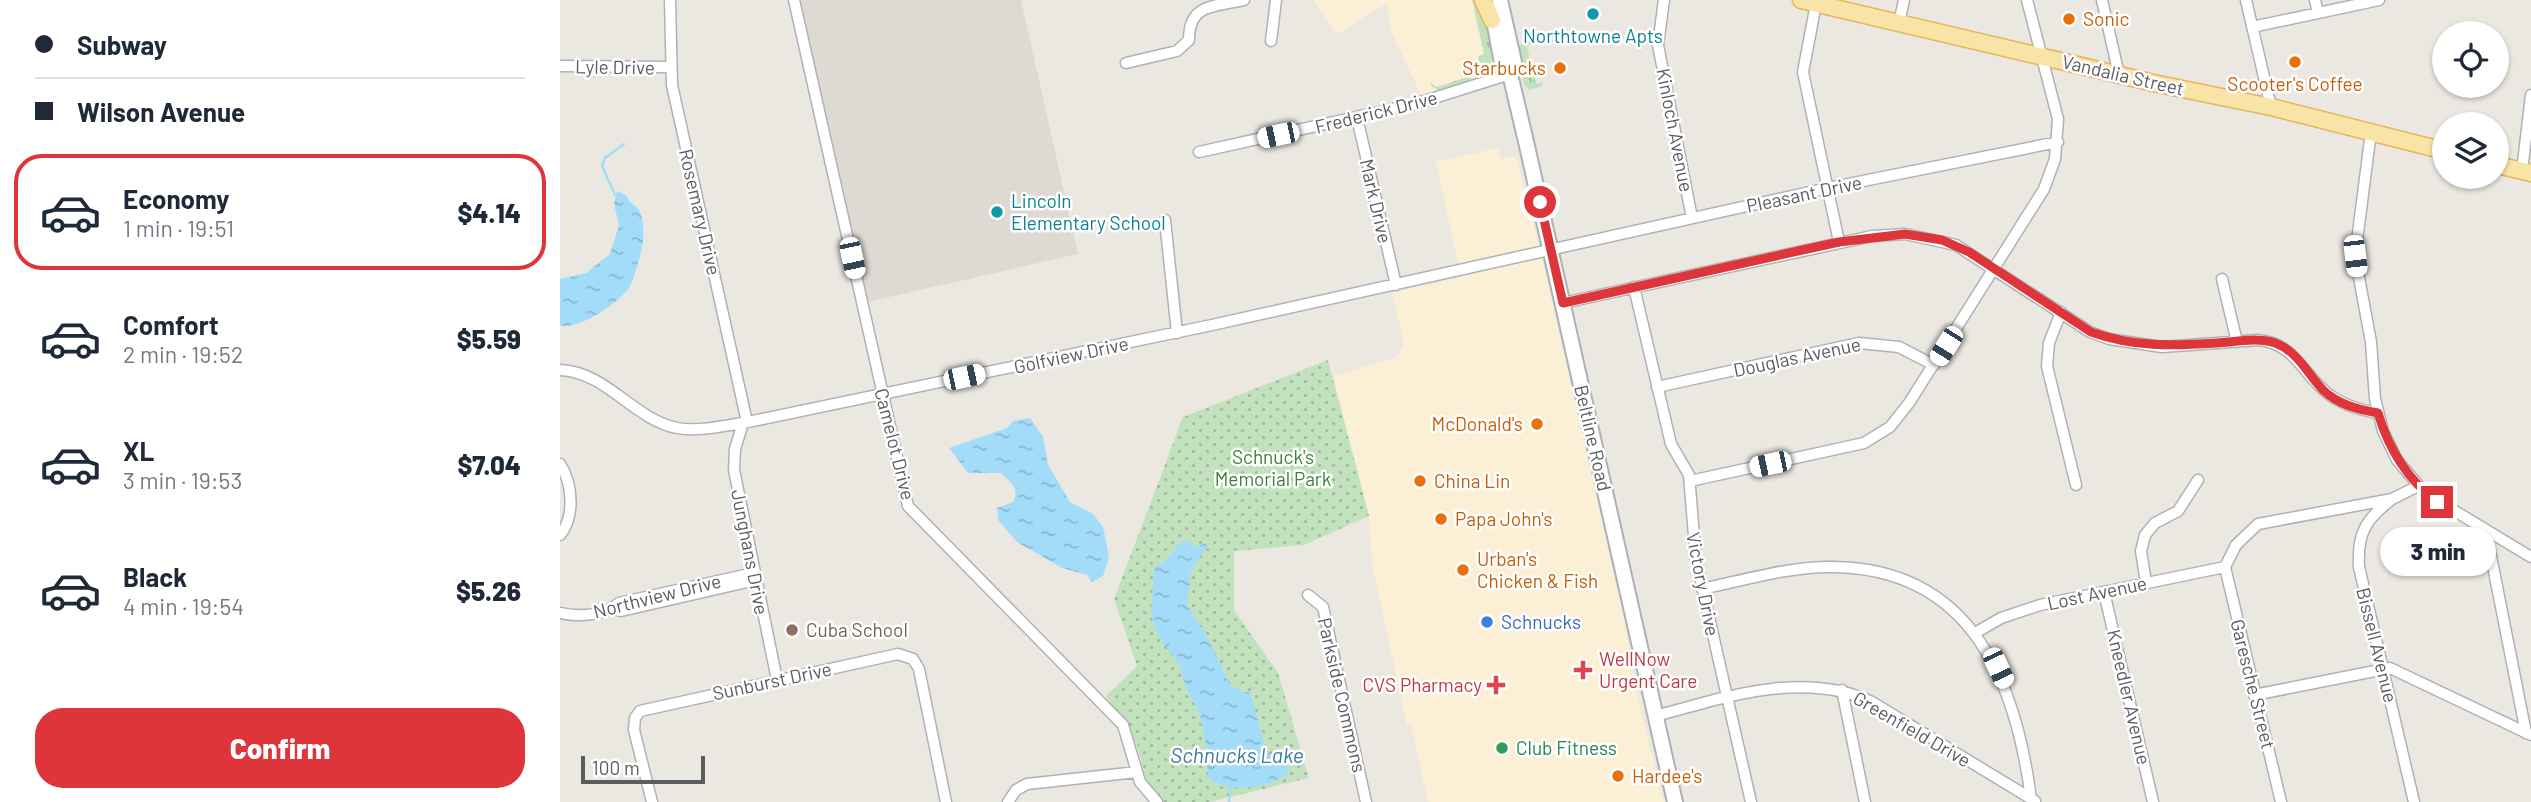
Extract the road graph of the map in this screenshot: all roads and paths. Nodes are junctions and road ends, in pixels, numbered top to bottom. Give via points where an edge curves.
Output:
1 (670, 0) edge
2 (794, 0) edge
3 (1244, 0) edge
4 (1276, 0) edge
5 (1483, 0) edge
6 (1490, 0) edge
7 (1500, 0) edge
8 (1664, 0) edge
9 (1904, 0) edge
10 (2026, 0) edge
11 (2102, 0) edge
12 (2246, 0) edge
13 (2315, 0) edge
14 (2379, 0) edge
15 (1809, 2) edge
16 (2318, 13) junction
17 (1492, 20) junction
18 (1899, 23) junction
19 (2252, 27) junction
20 (1271, 41) dead end
21 (2040, 56) junction
22 (1126, 63) dead end
23 (560, 66) edge
24 (670, 67) junction
25 (1510, 74) junction
26 (2119, 75) junction
27 (2531, 95) edge
28 (2271, 107) junction
29 (1357, 118) junction
30 (2371, 132) junction
31 (2058, 142) junction
32 (2432, 148) edge
33 (1199, 152) dead end
34 (2526, 172) edge
35 (1828, 188) junction
36 (1692, 218) junction
37 (1165, 220) dead end
38 (1839, 242) junction
39 (1551, 251) junction
40 (1995, 269) junction
41 (2222, 279) dead end
42 (1396, 285) junction
43 (1634, 286) junction
44 (1563, 303) junction
45 (2061, 312) junction
46 (1177, 332) junction
47 (2236, 342) junction
48 (1934, 365) junction
49 (560, 370) edge
50 (1657, 387) junction
51 (882, 395) junction
52 (2378, 413) junction
53 (745, 423) junction
54 (560, 464) edge
55 (2198, 480) dead end
56 (1690, 481) junction
57 (2076, 485) dead end
58 (2418, 486) junction
59 (2392, 499) junction
60 (2486, 531) junction
61 (560, 535) edge
62 (2531, 557) edge
63 (2225, 567) junction
64 (755, 576) junction
65 (2146, 583) junction
66 (1702, 589) junction
67 (2104, 592) junction
68 (1308, 595) dead end
69 (560, 613) edge
70 (1975, 633) junction
71 (2382, 667) junction
72 (777, 680) junction
73 (1842, 690) junction
74 (2255, 695) junction
75 (1727, 699) junction
76 (1656, 716) junction
77 (2529, 734) edge
78 (1137, 772) junction
79 (2034, 800) edge
80 (652, 802) edge
81 (946, 802) edge
82 (1008, 802) edge
83 (1157, 802) edge
84 (1366, 802) edge
85 (1675, 802) edge
86 (1751, 802) edge
87 (1865, 802) edge
88 (2153, 802) edge
89 (2281, 802) edge
90 (2414, 802) edge

1 - 24 street, Rosemary Drive
2 - 51 street, Camelot Drive
3 - 22 street via 1197,12 1190,20 1189,40 1177,51
4 - 20 street
5 - 17 main road
6 - 17 main road, Beltline Road
7 - 25 main road, Beltline Road via 1514,62
8 - 36 street, Kinloch Avenue via 1658,45
9 - 18 street
10 - 21 street
11 - 26 street
12 - 19 street
13 - 16 street
14 - 16 street
15 - 18 main road, Vandalia Street
15 - 35 street via 1803,72
16 - 19 street
17 - 25 main road, Beltline Road via 1502,63
18 - 21 main road, Vandalia Street
19 - 28 street
21 - 26 main road, Vandalia Street
21 - 31 street via 2058,119
23 - 24 street, Lyle Drive
24 - 53 street, Rosemary Drive
25 - 29 street, Frederick Drive
25 - 39 main road, Beltline Road
26 - 28 main road, Vandalia Street
27 - 34 street
28 - 30 main road, Vandalia Street
29 - 33 street, Frederick Drive
29 - 42 street, Mark Drive
30 - 32 main road, Vandalia Street
30 - 52 street via 2355,256
31 - 35 street, Pleasant Drive
31 - 40 street via 2044,189
35 - 36 street, Pleasant Drive
35 - 38 street
36 - 39 street, Pleasant Drive
37 - 46 street
38 - 40 street via 1886,234 1923,236 1955,245
38 - 43 street
39 - 42 street, Golfview Drive
39 - 44 main road, Beltline Road
40 - 45 street
40 - 48 street
41 - 47 street
42 - 46 street, Golfview Drive
43 - 44 street
43 - 50 street, Victory Drive
44 - 76 main road, Beltline Road
45 - 47 street via 2091,332 2129,343 2164,347
45 - 57 street via 2049,343 2047,366
46 - 51 street, Golfview Drive
47 - 52 street via 2264,341 2285,348 2325,391 2351,407
48 - 50 street, Douglas Avenue via 1899,347 1860,343
48 - 56 street via 1891,427 1864,443
49 - 53 street, Golfview Drive via 596,379 678,428
50 - 56 street, Victory Drive via 1671,444
51 - 53 street, Golfview Drive
51 - 78 street, Camelot Drive via 908,506 1123,725
52 - 58 street via 2393,452
53 - 64 street, Junghans Drive via 735,449 734,470
54 - 61 street via 571,510
55 - 65 street via 2178,511 2144,535 2141,551
56 - 66 street, Victory Drive via 1692,537
58 - 59 street
58 - 60 street
59 - 63 street via 2258,524 2236,545
59 - 71 street, Bissell Avenue via 2366,524 2358,556
60 - 62 street
60 - 77 street
63 - 65 street, Lost Avenue
63 - 74 street, Garesche Street
64 - 69 street, Northview Drive via 619,603 612,609 582,615
64 - 72 street, Junghans Drive
65 - 67 street, Lost Avenue
66 - 70 street via 1797,571 1856,568 1893,577 1928,593
66 - 75 street, Victory Drive
67 - 70 street, Lost Avenue via 2020,610
67 - 88 street, Kneedler Avenue
68 - 84 street, Parkside Commons via 1323,607
70 - 79 street via 1998,668 2013,706
71 - 74 street
71 - 77 street
71 - 90 street, Bissell Avenue
72 - 80 street, Sunburst Drive via 646,708 637,714 634,730
72 - 81 street, Sunburst Drive via 898,654 909,657 919,670
73 - 75 street, Greenfield Drive via 1793,687
73 - 79 street, Greenfield Drive via 1872,702
73 - 87 street
74 - 89 street, Garesche Street
75 - 76 street, Greenfield Drive
75 - 86 street, Victory Drive
76 - 85 main road, Beltline Road
78 - 82 street via 1027,785 1016,790
78 - 83 street, Camelot Drive

